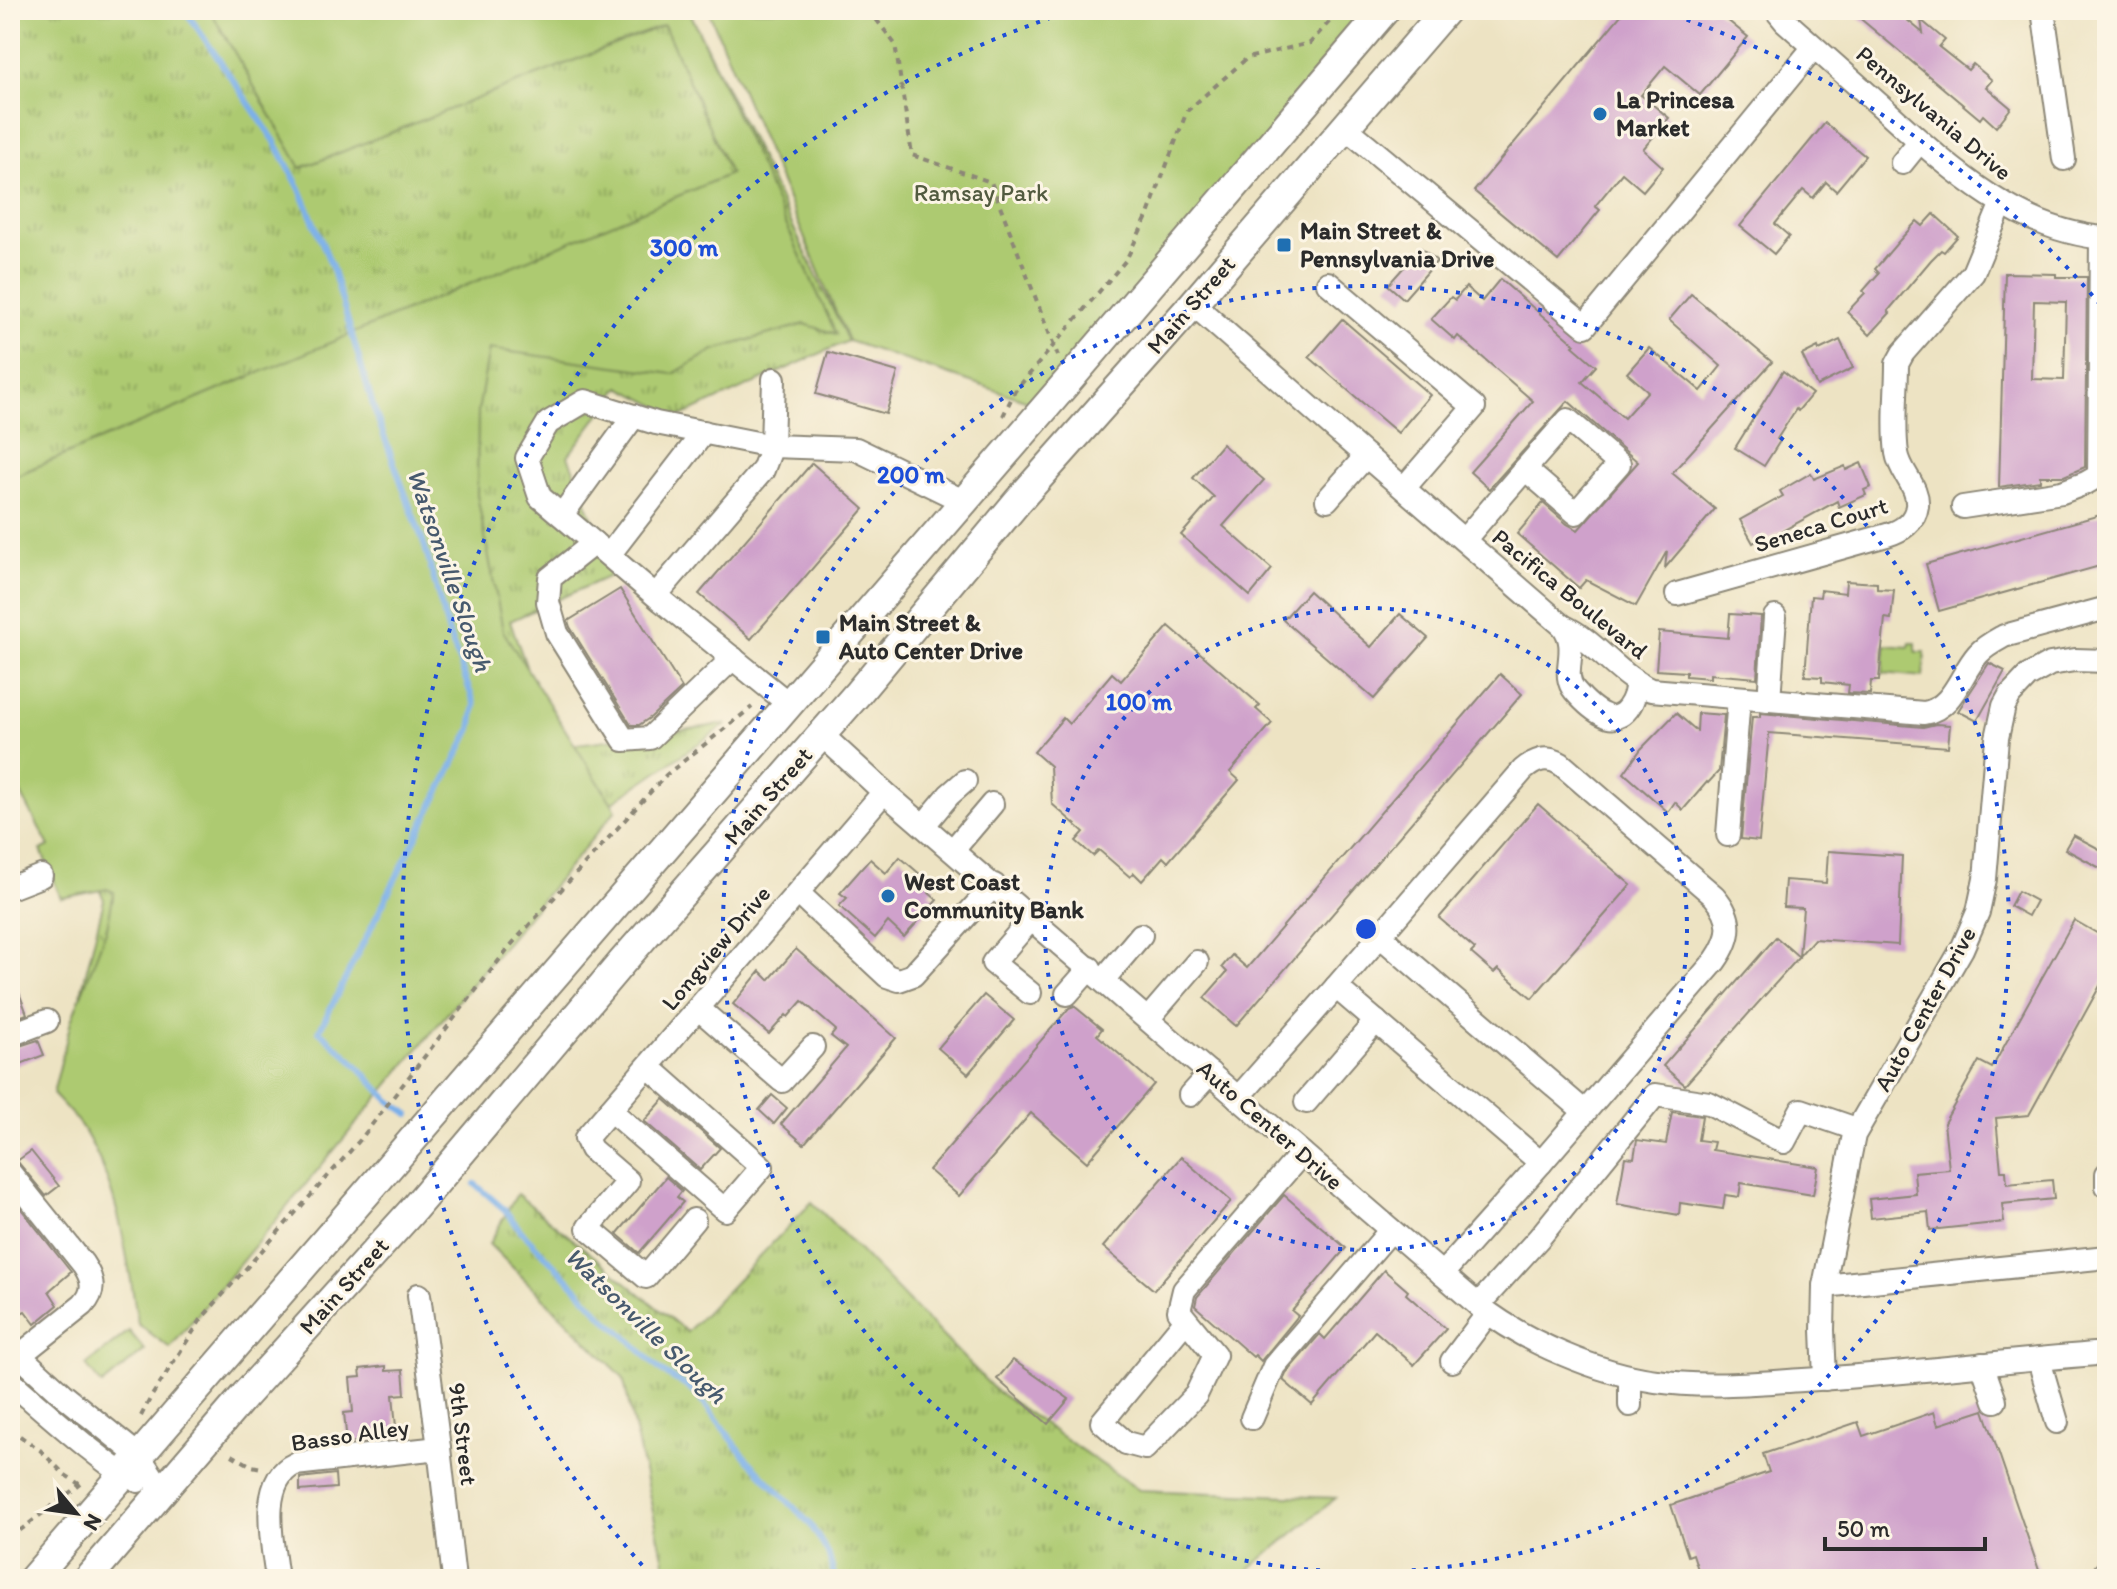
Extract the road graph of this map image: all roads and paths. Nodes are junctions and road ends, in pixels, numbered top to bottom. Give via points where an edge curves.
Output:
1 (869, 10) edge
2 (1340, 10) edge
3 (1385, 10) edge
4 (1446, 10) edge
5 (1760, 10) edge
6 (2043, 10) edge
7 (1785, 14) edge
8 (1814, 47) junction
9 (1345, 127) junction
10 (1919, 142) junction
11 (2064, 159) dead end
12 (1902, 163) dead end
13 (2002, 203) junction
14 (2104, 238) edge
15 (1328, 283) dead end
16 (1193, 304) junction
17 (1053, 345) junction
18 (774, 379) dead end
19 (1069, 380) junction
20 (634, 416) junction
21 (1001, 420) dead end
22 (704, 432) junction
23 (772, 446) junction
24 (1366, 456) junction
25 (1525, 469) dead end
26 (2103, 473) edge
27 (1404, 488) junction
28 (1327, 500) dead end
29 (963, 501) junction
30 (1963, 507) dead end
31 (562, 515) junction
32 (1464, 540) junction
33 (602, 549) junction
34 (1677, 594) dead end
35 (656, 595) junction
36 (2107, 608) edge
37 (1775, 617) dead end
38 (1563, 626) junction
39 (733, 658) junction
40 (2107, 661) edge
41 (1641, 692) junction
42 (1739, 698) junction
43 (1769, 700) junction
44 (758, 702) dead end
45 (789, 704) junction
46 (822, 735) junction
47 (965, 781) dead end
48 (884, 792) junction
49 (992, 804) dead end
50 (924, 825) junction
51 (1728, 835) dead end
52 (953, 850) junction
53 (41, 876) dead end
54 (994, 885) junction
55 (10, 888) edge
56 (798, 893) junction
57 (1032, 918) junction
58 (1141, 935) dead end
59 (1380, 936) junction
60 (1197, 962) dead end
61 (1096, 974) junction
62 (1336, 987) junction
63 (1030, 993) dead end
64 (1067, 994) dead end
65 (699, 1009) junction
66 (1148, 1019) junction
67 (47, 1021) dead end
68 (1376, 1021) junction
69 (10, 1035) edge
70 (813, 1047) dead end
71 (649, 1067) junction
72 (1210, 1073) junction
73 (1190, 1095) dead end
74 (1238, 1098) junction
75 (1306, 1102) dead end
76 (610, 1110) junction
77 (1585, 1112) junction
78 (1856, 1129) junction
79 (1302, 1153) junction
80 (1541, 1163) junction
81 (10, 1173) edge
82 (2107, 1174) edge
83 (2107, 1183) edge
84 (694, 1220) dead end
85 (1391, 1230) junction
86 (2107, 1257) edge
87 (1442, 1274) junction
88 (1824, 1286) junction
89 (419, 1295) dead end
90 (1483, 1309) junction
91 (1186, 1320) junction
92 (14, 1351) edge
93 (2107, 1353) edge
94 (2039, 1360) junction
95 (1452, 1361) dead end
96 (1982, 1364) junction
97 (1630, 1377) junction
98 (1825, 1379) junction
99 (10, 1381) edge
100 (1995, 1401) dead end
101 (1630, 1405) dead end
102 (1252, 1418) dead end
103 (2057, 1422) dead end
104 (138, 1423) dead end
105 (10, 1429) edge
106 (439, 1448) junction
107 (232, 1455) dead end
108 (131, 1465) junction
109 (283, 1471) junction
110 (92, 1481) dead end
111 (79, 1484) junction
112 (163, 1492) junction
113 (10, 1538) edge
114 (33, 1579) edge
115 (87, 1579) edge
116 (277, 1579) edge
117 (454, 1579) edge

1 - 17 path via 895,44 912,155 991,182
2 - 17 path via 1310,43 1247,58 1187,111 1126,260
3 - 19 main road, Main Street
4 - 9 main road, Main Street
5 - 7 street, Pennsylvania Drive
6 - 11 street
7 - 8 street, Pennsylvania Drive
8 - 9 street via 1585,326
8 - 10 street, Pennsylvania Drive
9 - 16 main road, Main Street
10 - 12 street
10 - 13 street, Pennsylvania Drive
13 - 14 street, Pennsylvania Drive via 2056,229
13 - 34 street, Seneca Court via 1973,273 1897,364 1897,451 1917,507 1907,525
14 - 26 street
15 - 27 street via 1474,407
16 - 24 street, Pacifica Boulevard
16 - 46 main road, Main Street via 1018,501
17 - 19 path
17 - 21 path via 1015,391
18 - 23 street
19 - 29 main road, Main Street
20 - 22 street
20 - 31 street
20 - 31 street via 585,401 548,423 527,458 540,497
22 - 23 street
22 - 33 street
23 - 29 street via 856,449
23 - 35 street via 763,470
24 - 27 street, Pacifica Boulevard
24 - 28 street
25 - 32 street
26 - 30 street via 2062,492
27 - 32 street, Pacifica Boulevard
29 - 45 main road, Main Street
31 - 33 street
32 - 38 street, Pacifica Boulevard
33 - 35 street
33 - 39 street via 550,578 548,602 557,633 624,740 650,738
35 - 39 street
36 - 43 street, Pacifica Boulevard via 2004,636 1978,653 1949,699 1931,712
37 - 43 street
38 - 41 street, Pacifica Boulevard via 1587,639
38 - 41 street via 1571,642 1569,678 1576,692 1607,717 1621,714
39 - 45 street
40 - 78 street, Auto Center Drive via 2050,664 2028,676 2004,706 1978,912 1962,949
41 - 42 street, Pacifica Boulevard
42 - 43 street, Pacifica Boulevard
42 - 51 street
44 - 104 path via 666,775 510,946 360,1140 202,1318
45 - 46 main road, Auto Center Drive
45 - 108 main road, Main Street
46 - 48 street, Auto Center Drive
46 - 112 main road, Main Street
47 - 50 street
48 - 50 street, Auto Center Drive
48 - 56 street, Longview Drive
49 - 52 street
50 - 52 street, Auto Center Drive
52 - 54 street, Auto Center Drive
53 - 55 street
54 - 56 street via 913,975 899,980 887,976
54 - 57 street, Auto Center Drive
56 - 65 street, Longview Drive
57 - 61 street, Auto Center Drive
57 - 63 street via 993,963
58 - 61 street
59 - 62 street
59 - 77 street
59 - 77 street via 1523,770 1546,758 1561,764 1714,896 1729,927 1715,961
60 - 66 street
61 - 64 street
61 - 66 street, Auto Center Drive
62 - 68 street
62 - 74 street
65 - 70 street via 782,1081
65 - 71 street, Longview Drive
66 - 72 street, Auto Center Drive
67 - 69 street
68 - 75 street
68 - 80 street
71 - 76 street, Longview Drive
71 - 76 street via 762,1167 725,1210
72 - 73 street
72 - 74 street, Auto Center Drive
74 - 79 street, Auto Center Drive
76 - 84 street, Longview Drive via 586,1138 591,1149 628,1181 588,1228 646,1277
77 - 80 street
78 - 88 street, Auto Center Drive
78 - 90 street via 1801,1110 1784,1142 1709,1103 1655,1095
79 - 85 street, Auto Center Drive
79 - 91 street via 1184,1290 1179,1311
80 - 87 street
81 - 92 street via 83,1264 92,1283 83,1305
82 - 83 street
85 - 87 street, Auto Center Drive
85 - 102 street via 1274,1366
86 - 88 street
87 - 90 street, Auto Center Drive
88 - 98 street, Auto Center Drive
89 - 106 street, 9th Street
90 - 95 street
90 - 97 street, Auto Center Drive via 1537,1342
91 - 91 street via 1215,1355 1196,1395 1145,1448 1126,1443 1102,1422
92 - 108 street
93 - 94 street, Auto Center Drive
94 - 96 street, Auto Center Drive
94 - 103 street
96 - 98 street, Auto Center Drive
96 - 100 street
97 - 98 street, Auto Center Drive via 1707,1384
97 - 101 street
99 - 108 street via 46,1413
105 - 111 path
106 - 109 street, Basso Alley via 295,1464
106 - 117 street, 9th Street
107 - 109 path via 252,1466
108 - 112 street
108 - 114 main road, Main Street
109 - 116 street, Basso Alley via 270,1505
110 - 111 path
111 - 113 path
112 - 115 main road, Main Street

